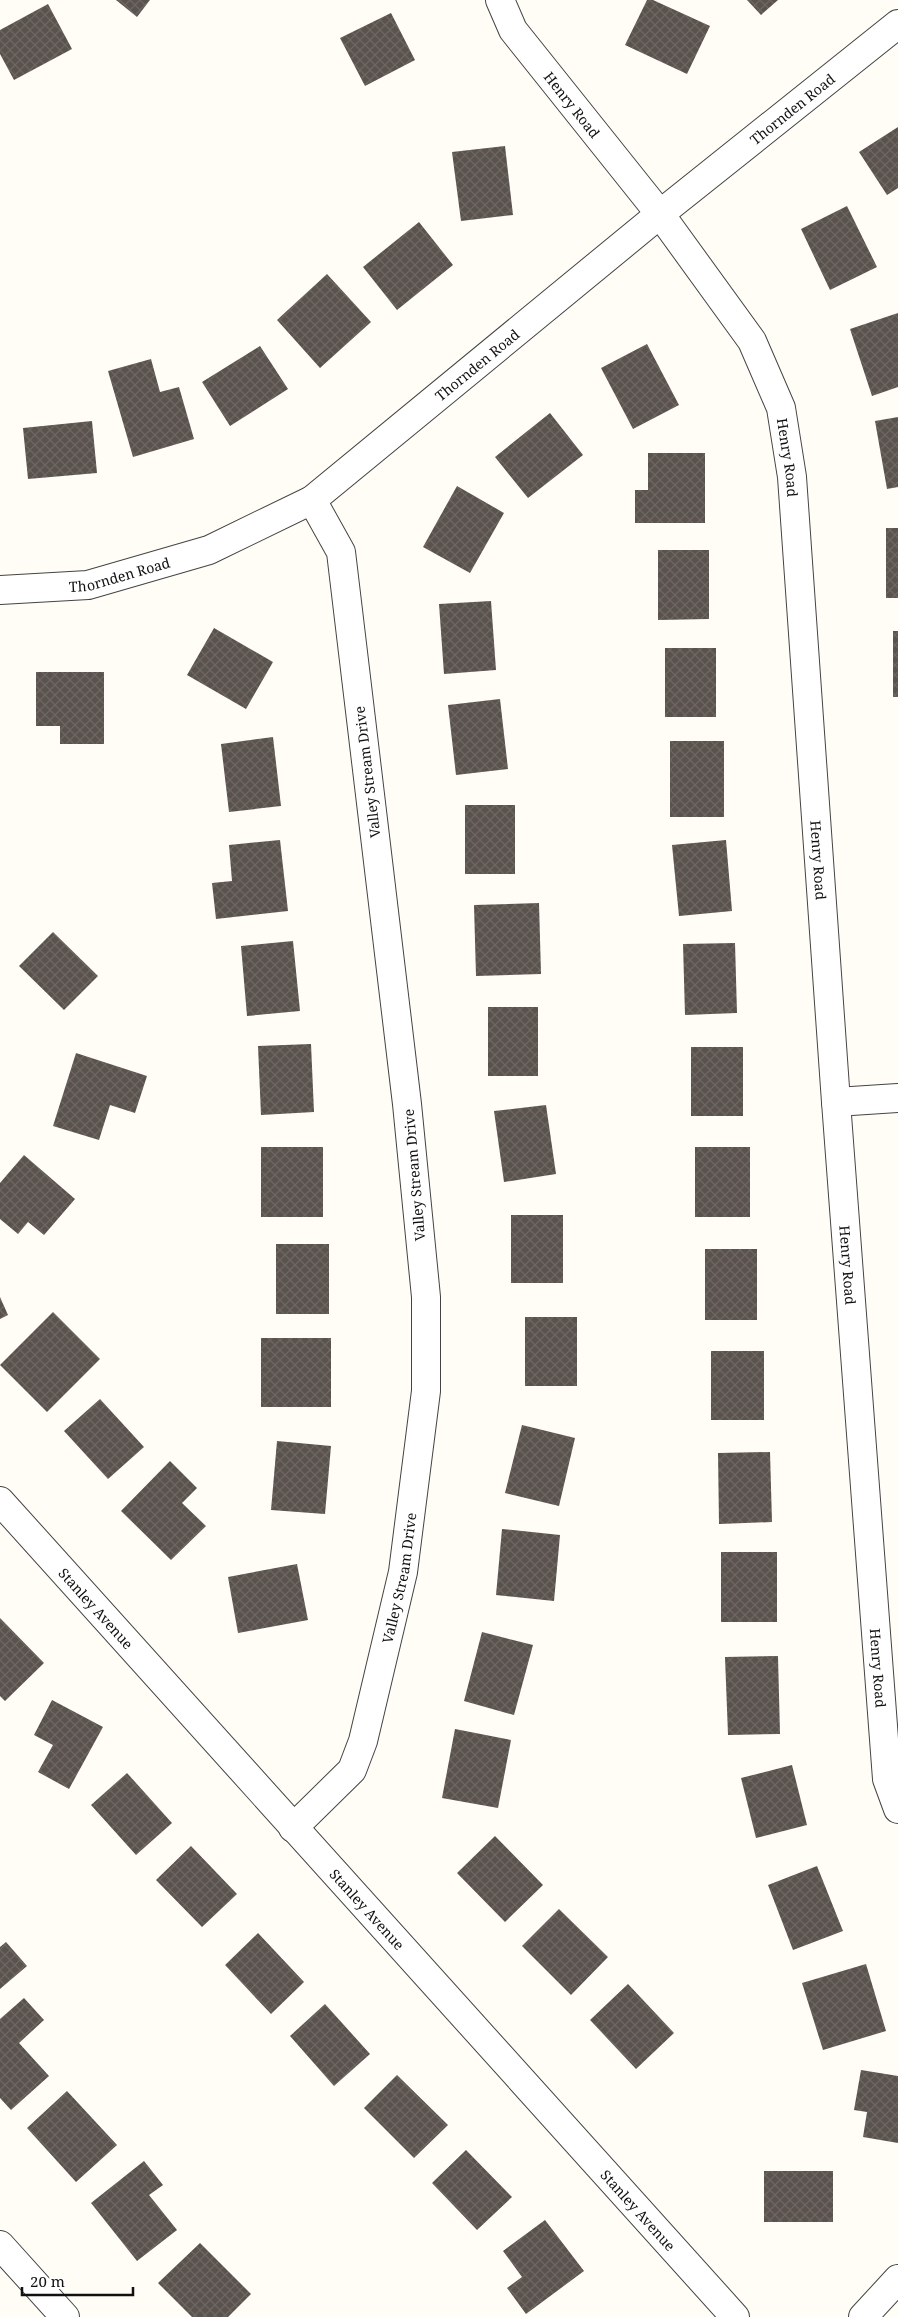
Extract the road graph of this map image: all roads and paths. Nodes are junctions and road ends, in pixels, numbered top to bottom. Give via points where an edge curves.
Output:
1 (500, 0) edge
2 (898, 24) edge
3 (660, 214) junction
4 (312, 500) junction
5 (0, 590) edge
6 (898, 1098) edge
7 (836, 1102) junction
8 (0, 1501) edge
9 (898, 1809) edge
10 (293, 1828) junction
11 (0, 2245) edge
12 (898, 2279) edge
13 (65, 2317) edge
14 (735, 2317) edge
15 (863, 2317) edge

1 - 3 street, Henry Road via 513,30
2 - 3 street, Thornden Road
3 - 4 street, Thornden Road
3 - 7 street, Henry Road via 752,341 781,408 792,477
4 - 5 street, Thornden Road via 209,550 88,585
4 - 10 street, Valley Stream Drive via 341,552 407,1104 426,1297 426,1391 403,1572 363,1741 352,1770
6 - 7 street
7 - 9 street, Henry Road via 887,1779
8 - 10 street, Stanley Avenue
10 - 14 street, Stanley Avenue
11 - 13 street
12 - 15 street

